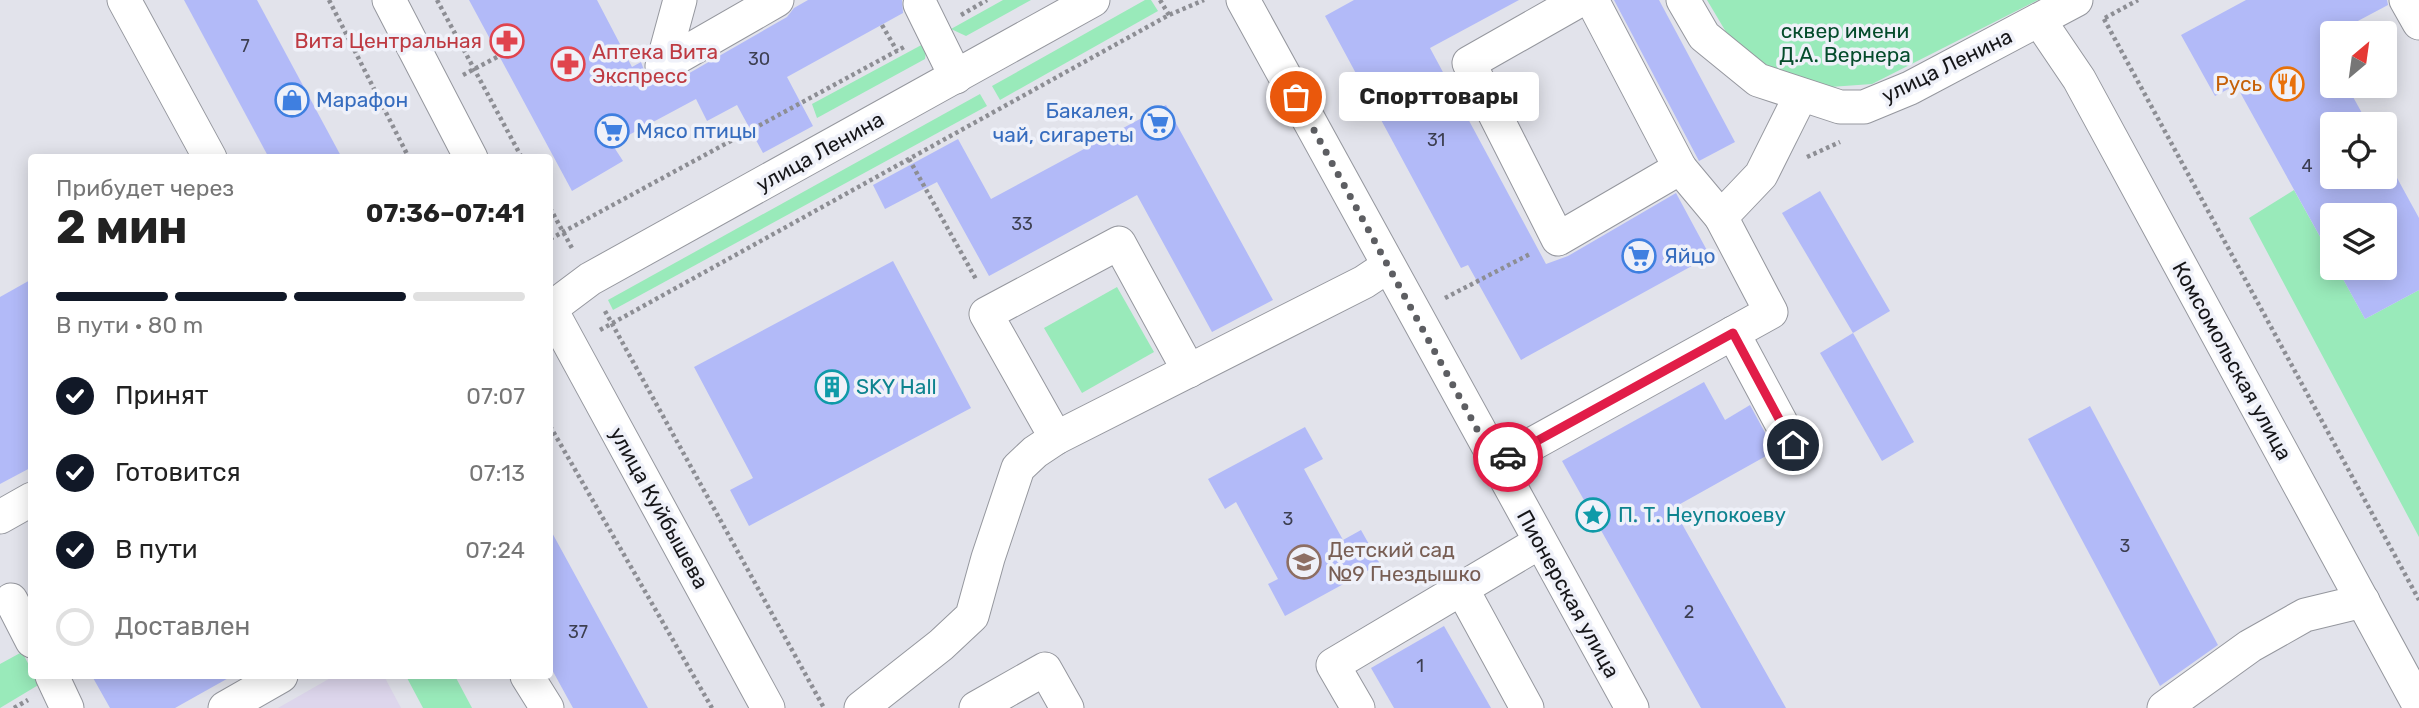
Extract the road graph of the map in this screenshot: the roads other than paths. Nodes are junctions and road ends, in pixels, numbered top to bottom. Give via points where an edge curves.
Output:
1 (124, 0) edge
2 (389, 0) edge
3 (680, 0) edge
4 (777, 0) edge
5 (1093, 0) edge
6 (1243, 0) edge
7 (1580, 0) edge
8 (1592, 0) edge
9 (1684, 0) edge
10 (2076, 0) edge
11 (2406, 0) edge
12 (927, 18) road end
13 (2039, 20) junction
14 (2419, 23) edge
15 (956, 77) junction
16 (1801, 95) junction
17 (208, 154) edge
18 (469, 154) edge
19 (1680, 168) junction
20 (1721, 217) junction
21 (1388, 266) junction
22 (553, 307) edge
23 (553, 314) edge
24 (1733, 333) junction
25 (1189, 372) junction
26 (1056, 438) junction
27 (1793, 445) dead end
28 (1496, 464) junction
29 (28, 501) edge
30 (0, 517) edge
31 (1541, 542) junction
32 (1462, 589) junction
33 (14, 598) edge
34 (2363, 601) junction
35 (28, 631) edge
36 (53, 679) edge
37 (276, 679) edge
38 (529, 679) edge
39 (2419, 705) edge
40 (67, 708) edge
41 (225, 708) edge
42 (547, 708) edge
43 (768, 708) edge
44 (861, 708) edge
45 (975, 708) edge
46 (1067, 708) edge
47 (1358, 708) edge
48 (1527, 708) edge
49 (1632, 708) edge
50 (2164, 708) edge

1 - 17 street
2 - 18 street
3 - 4 street via 662,66
5 - 15 street, улица Ленина
6 - 21 street, Пионерская улица
7 - 19 street via 1469,63 1558,239
8 - 19 street
9 - 16 street, улица Ленина via 1704,36 1758,79
10 - 13 street, улица Ленина
11 - 14 street
12 - 15 street
13 - 16 street, улица Ленина via 1910,89 1864,107 1840,107
13 - 34 street, Комсомольская улица via 2079,79
15 - 22 street, улица Ленина via 590,279
16 - 20 street via 1761,175
19 - 20 street
20 - 24 street via 1771,312
21 - 25 street
21 - 28 street, Пионерская улица
23 - 43 street, улица Куйбышева
24 - 27 street
24 - 28 street
25 - 26 street
25 - 26 street via 1119,243 986,314
26 - 44 street via 1018,468 972,616
28 - 31 street, Пионерская улица
29 - 30 street
31 - 32 street
31 - 49 street, Пионерская улица
32 - 47 street via 1333,665
32 - 48 street
33 - 35 street
34 - 39 street, Комсомольская улица
34 - 50 street via 2305,615 2250,646
36 - 40 street
37 - 41 street
38 - 42 street
45 - 46 street via 1045,669

